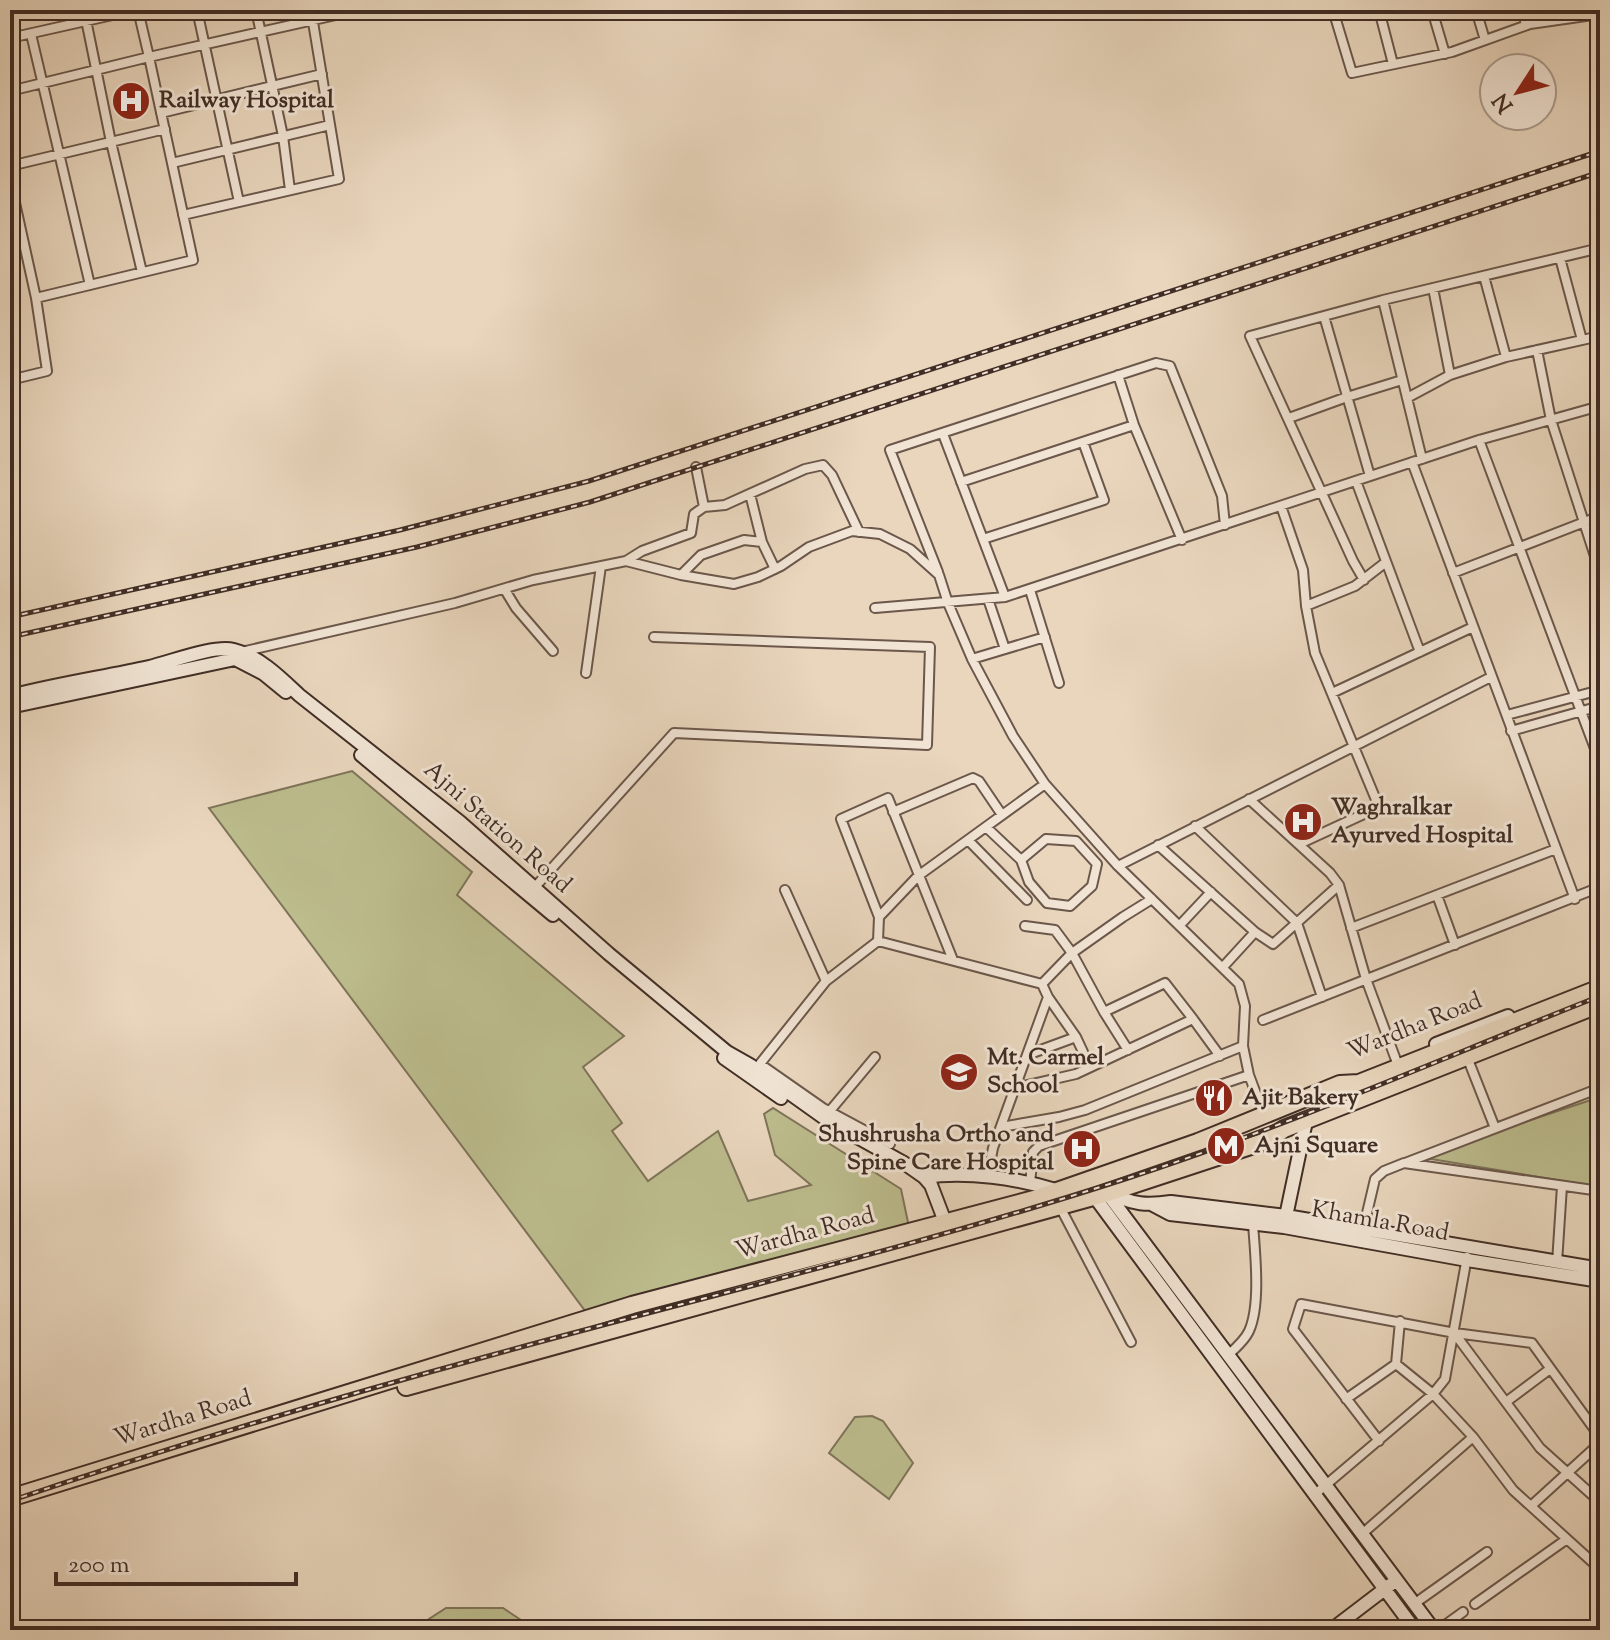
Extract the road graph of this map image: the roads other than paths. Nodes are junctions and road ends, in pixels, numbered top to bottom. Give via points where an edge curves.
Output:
1 (84, 10) edge
2 (136, 10) edge
3 (197, 10) edge
4 (256, 10) edge
5 (311, 10) edge
6 (358, 10) edge
7 (1333, 10) edge
8 (1379, 10) edge
9 (1432, 10) edge
10 (1476, 10) edge
11 (1522, 10) edge
12 (1574, 13) edge
13 (1600, 14) edge
14 (313, 20) junction
15 (86, 21) junction
16 (1526, 25) junction
17 (261, 32) junction
18 (31, 34) junction
19 (10, 38) edge
20 (1485, 40) junction
21 (205, 45) junction
22 (1445, 54) junction
23 (149, 57) junction
24 (1393, 64) junction
25 (96, 70) junction
26 (322, 74) junction
27 (41, 83) junction
28 (272, 86) junction
29 (10, 91) edge
30 (217, 101) junction
31 (161, 113) junction
32 (330, 125) junction
33 (165, 129) junction
34 (283, 136) junction
35 (111, 142) junction
36 (228, 149) junction
37 (58, 154) junction
38 (172, 163) junction
39 (10, 166) edge
40 (10, 180) edge
41 (290, 190) junction
42 (239, 202) junction
43 (183, 215) junction
44 (1600, 248) edge
45 (1560, 258) junction
46 (142, 272) junction
47 (1484, 276) junction
48 (90, 285) junction
49 (1433, 288) junction
50 (36, 298) junction
51 (1383, 300) junction
52 (1324, 316) junction
53 (1600, 336) edge
54 (1582, 340) junction
55 (1537, 350) junction
56 (1506, 357) junction
57 (1118, 375) junction
58 (1450, 375) junction
59 (10, 380) edge
60 (1402, 380) junction
61 (1347, 397) junction
62 (1407, 398) junction
63 (1599, 410) edge
64 (1289, 418) junction
65 (1551, 420) junction
66 (1134, 425) junction
67 (943, 434) junction
68 (1479, 440) junction
69 (1083, 442) junction
70 (1422, 459) junction
71 (1412, 462) junction
72 (696, 467) dead end
73 (1370, 476) junction
74 (1356, 481) junction
75 (961, 482) junction
76 (1323, 492) junction
77 (750, 494) junction
78 (1281, 506) junction
79 (704, 507) junction
80 (1600, 516) edge
81 (1583, 521) junction
82 (1225, 525) junction
83 (859, 532) junction
84 (983, 539) junction
85 (1182, 540) junction
86 (762, 542) junction
87 (1519, 546) junction
88 (626, 561) junction
89 (1386, 562) junction
90 (601, 566) junction
91 (775, 569) junction
92 (1600, 572) edge
93 (1453, 573) junction
94 (681, 575) junction
95 (939, 575) junction
96 (1364, 580) junction
97 (505, 590) junction
98 (1030, 590) junction
99 (1005, 597) junction
100 (988, 599) junction
101 (948, 603) junction
102 (1306, 606) junction
103 (875, 608) dead end
104 (1473, 627) junction
105 (654, 637) dead end
106 (1045, 637) junction
107 (1005, 649) junction
108 (553, 651) dead end
109 (1420, 652) junction
110 (239, 657) junction
111 (972, 659) junction
112 (586, 673) dead end
113 (1491, 677) junction
114 (1059, 683) dead end
115 (1600, 690) edge
116 (1332, 693) junction
117 (10, 696) edge
118 (1576, 697) junction
119 (1600, 706) edge
120 (10, 707) edge
121 (1580, 710) junction
122 (1507, 715) junction
123 (1511, 731) junction
124 (1354, 746) junction
125 (1600, 762) edge
126 (1045, 784) junction
127 (1249, 799) junction
128 (893, 812) junction
129 (1002, 815) junction
130 (1195, 826) junction
131 (986, 827) junction
132 (968, 840) junction
133 (1299, 844) junction
134 (1158, 845) junction
135 (1100, 846) junction
136 (1556, 849) junction
137 (1090, 856) junction
138 (1021, 860) junction
139 (1118, 866) junction
140 (918, 876) junction
141 (1339, 885) junction
142 (1600, 887) edge
143 (785, 890) dead end
144 (1211, 892) junction
145 (536, 893) junction
146 (1437, 895) junction
147 (1152, 899) junction
148 (1575, 899) junction
149 (1027, 900) dead end
150 (879, 917) junction
151 (1297, 923) junction
152 (1180, 925) junction
153 (1025, 926) dead end
154 (1351, 928) junction
155 (1255, 932) junction
156 (878, 941) junction
157 (1455, 945) junction
158 (1072, 953) junction
159 (953, 960) junction
160 (1223, 967) junction
161 (1366, 979) junction
162 (1600, 980) edge
163 (826, 981) junction
164 (1042, 984) junction
165 (1600, 988) edge
166 (1048, 997) junction
167 (1322, 997) junction
168 (1600, 1006) edge
169 (1104, 1012) junction
170 (1193, 1019) junction
171 (1263, 1020) dead end
172 (1076, 1037) junction
173 (1243, 1046) junction
174 (1128, 1050) junction
175 (1027, 1055) junction
176 (1220, 1056) junction
177 (875, 1057) dead end
178 (1396, 1060) junction
179 (1469, 1062) junction
180 (1090, 1067) junction
181 (755, 1070) junction
182 (1249, 1075) junction
183 (1340, 1084) junction
184 (1015, 1088) junction
185 (1600, 1088) edge
186 (829, 1112) junction
187 (1264, 1115) junction
188 (1305, 1126) junction
189 (1001, 1127) junction
190 (1495, 1128) junction
191 (1266, 1141) junction
192 (890, 1144) dead end
193 (1404, 1163) junction
194 (917, 1173) junction
195 (987, 1178) junction
196 (1030, 1184) junction
197 (1562, 1186) junction
198 (1600, 1191) edge
199 (1105, 1194) junction
200 (1059, 1198) junction
201 (1153, 1205) junction
202 (1117, 1217) junction
203 (1285, 1221) junction
204 (1253, 1224) junction
205 (944, 1230) junction
206 (1363, 1230) junction
207 (1467, 1254) junction
208 (1557, 1263) junction
209 (1600, 1269) edge
210 (1600, 1281) edge
211 (1400, 1321) junction
212 (1455, 1333) junction
213 (1131, 1342) dead end
214 (1228, 1355) junction
215 (1396, 1364) junction
216 (1550, 1369) junction
217 (1433, 1394) junction
218 (1346, 1399) junction
219 (1506, 1402) junction
220 (1473, 1437) junction
221 (1600, 1440) edge
222 (1379, 1441) junction
223 (1566, 1472) junction
224 (1326, 1487) junction
225 (1314, 1495) junction
226 (10, 1498) edge
227 (1600, 1502) edge
228 (10, 1506) edge
229 (1531, 1506) junction
230 (1362, 1534) junction
231 (1567, 1539) junction
232 (1487, 1552) dead end
233 (1600, 1569) edge
234 (1399, 1584) junction
235 (1387, 1593) junction
236 (1414, 1604) junction
237 (1475, 1604) dead end
238 (1463, 1612) dead end
239 (1331, 1630) edge
240 (1341, 1630) edge
241 (1415, 1630) edge
242 (1436, 1630) edge

1 - 15 street
2 - 15 street
2 - 23 street
3 - 21 street
4 - 17 street
5 - 14 street
6 - 14 street
7 - 24 street via 1352,73
8 - 24 street
9 - 22 street
10 - 20 street
11 - 16 street
12 - 13 street
12 - 16 street
14 - 17 street
14 - 26 street
15 - 18 street
15 - 25 street
16 - 20 street
17 - 21 street
17 - 28 street
18 - 19 street
18 - 27 street
20 - 22 street
21 - 23 street
21 - 30 street
22 - 24 street
23 - 25 street
23 - 31 street
25 - 27 street
25 - 35 street
26 - 28 street
26 - 32 street
27 - 29 street
27 - 37 street
28 - 30 street
28 - 34 street
30 - 31 street
30 - 36 street
31 - 33 street
32 - 34 street
32 - 41 street via 339,179
33 - 35 street
33 - 38 street
34 - 36 street
34 - 41 street
35 - 37 street
35 - 46 street
36 - 38 street
36 - 42 street
37 - 39 street
37 - 48 street
38 - 43 street
40 - 50 street
41 - 42 street
42 - 43 street
43 - 46 street via 193,260
44 - 45 street
45 - 47 street
45 - 54 street
46 - 48 street
47 - 49 street
47 - 56 street
48 - 50 street
49 - 51 street
49 - 58 street
50 - 59 street via 47,371
51 - 52 street
51 - 60 street
52 - 61 street
52 - 64 street via 1250,336
53 - 54 street
54 - 55 street
55 - 56 street
55 - 65 street
56 - 58 street
57 - 66 street
57 - 67 street
57 - 82 street via 1156,363 1170,366 1222,496
58 - 62 street
60 - 61 street
60 - 62 street
61 - 64 street
61 - 73 street
62 - 70 street
63 - 65 street
64 - 76 street
65 - 68 street
65 - 81 street
66 - 69 street
66 - 85 street
67 - 75 street
67 - 95 street via 890,450
68 - 70 street
68 - 87 street
69 - 75 street
69 - 84 street via 1104,500
70 - 71 street
71 - 73 street
71 - 93 street
72 - 79 street
73 - 74 street
74 - 76 street
74 - 89 street
75 - 84 street
76 - 78 street
76 - 96 street
77 - 79 street
77 - 83 street via 823,465
77 - 86 street
78 - 82 street
78 - 102 street via 1303,570
79 - 88 street via 694,514 691,533
80 - 81 street
81 - 87 street
81 - 92 street
82 - 85 street
83 - 91 street via 809,547
83 - 95 street via 880,534 910,549
84 - 99 street
85 - 98 street
86 - 91 street
86 - 94 street via 744,540 701,555
87 - 93 street
87 - 118 street
88 - 90 street
88 - 94 street
89 - 96 street
89 - 109 street
90 - 97 street
90 - 112 street
91 - 94 street via 734,584
93 - 104 street
95 - 101 street
96 - 102 street
97 - 108 street
97 - 110 street
98 - 99 street
98 - 106 street
99 - 100 street
100 - 101 street
100 - 107 street
101 - 103 street
101 - 111 street
102 - 116 street via 1315,653
104 - 109 street
104 - 113 street
105 - 145 street via 930,647 927,745 674,733
106 - 107 street
106 - 114 street
107 - 111 street
109 - 116 street
110 - 117 street via 231,649 192,655
110 - 120 street
110 - 145 street, Ajni Station Road via 278,675
111 - 126 street
113 - 122 street
113 - 124 street
115 - 118 street
116 - 124 street
118 - 121 street
118 - 122 street
119 - 121 street
121 - 123 street
121 - 125 street
122 - 123 street
123 - 136 street
124 - 127 street
124 - 133 street via 1379,807
126 - 129 street
126 - 135 street
127 - 130 street
127 - 133 street
128 - 129 street via 973,778
128 - 140 street
128 - 150 street via 888,798 841,819
129 - 131 street
130 - 134 street
130 - 151 street
131 - 132 street
131 - 138 street
132 - 140 street
132 - 149 street
133 - 141 street
134 - 139 street
134 - 144 street
135 - 137 street
135 - 139 street
136 - 146 street
136 - 148 street
137 - 138 street via 1076,841 1046,839
137 - 138 street via 1097,864 1092,886 1070,906 1047,903 1029,882
139 - 147 street
140 - 150 street
140 - 159 street
141 - 151 street
141 - 154 street
142 - 148 street
143 - 163 street
144 - 152 street
144 - 155 street
145 - 181 street, Ajni Station Road
146 - 154 street
146 - 157 street
147 - 152 street
147 - 158 street
148 - 157 street
150 - 156 street
151 - 155 street via 1273,944
151 - 167 street
152 - 160 street
153 - 158 street via 1055,930
154 - 161 street
155 - 160 street
156 - 159 street
156 - 163 street
157 - 161 street
158 - 164 street
158 - 169 street
159 - 164 street
160 - 173 street via 1239,984 1245,1006
161 - 167 street
161 - 178 street
162 - 178 street, Wardha Road
163 - 181 street
164 - 166 street
165 - 183 highway via 1359,1083
166 - 172 street
166 - 175 street
167 - 171 street
168 - 179 street, Wardha Road
168 - 191 highway via 1284,1129
169 - 170 street via 1165,983
169 - 174 street
170 - 174 street
170 - 176 street
172 - 175 street
172 - 180 street
173 - 176 street
173 - 182 street
174 - 180 street
175 - 184 street
176 - 189 street via 1085,1110
177 - 186 street
178 - 183 street, Wardha Road
179 - 188 street, Wardha Road
179 - 190 street
180 - 184 street
181 - 186 street
181 - 194 street, Ajni Station Road via 820,1123
182 - 187 street
182 - 196 street via 1039,1146 1033,1152
183 - 187 highway, Wardha Road
184 - 189 street
185 - 190 street
186 - 192 street
187 - 200 highway, Wardha Road
188 - 191 street, Wardha Road
188 - 203 street
189 - 195 street
190 - 193 street
191 - 199 highway, Wardha Road
193 - 197 street
193 - 206 street via 1378,1174
194 - 195 street
194 - 205 street
195 - 196 street
196 - 200 street
197 - 198 street
197 - 208 street
199 - 200 highway, Wardha Road
199 - 201 street, Khamla Road
199 - 202 street
200 - 205 highway, Wardha Road
200 - 213 street
201 - 203 street, Khamla Road via 1171,1202
201 - 204 street, Khamla Road via 1170,1214
202 - 214 street
202 - 225 street
203 - 204 street, Khamla Road
203 - 206 street, Khamla Road
203 - 207 street, Khamla Road
204 - 214 street via 1253,1317 1248,1333
205 - 226 highway, Wardha Road via 632,1305
205 - 228 highway, Wardha Road
206 - 207 street, Khamla Road
207 - 208 street, Khamla Road
207 - 210 street, Khamla Road
207 - 212 street
208 - 209 street, Khamla Road
211 - 212 street
211 - 215 street
211 - 218 street via 1301,1304 1293,1329
212 - 216 street via 1532,1343
212 - 217 street via 1445,1379
212 - 219 street
214 - 224 street
215 - 217 street
215 - 218 street
216 - 219 street
216 - 221 street
217 - 220 street
217 - 222 street
218 - 222 street
219 - 223 street via 1540,1448
220 - 229 street
220 - 230 street
221 - 223 street
222 - 224 street
223 - 227 street
223 - 229 street
224 - 225 street
224 - 230 street
225 - 235 street
229 - 231 street
230 - 234 street
231 - 233 street
231 - 237 street
232 - 236 street
234 - 235 street
234 - 236 street
235 - 239 street
235 - 240 street
235 - 241 street
236 - 242 street
238 - 242 street

